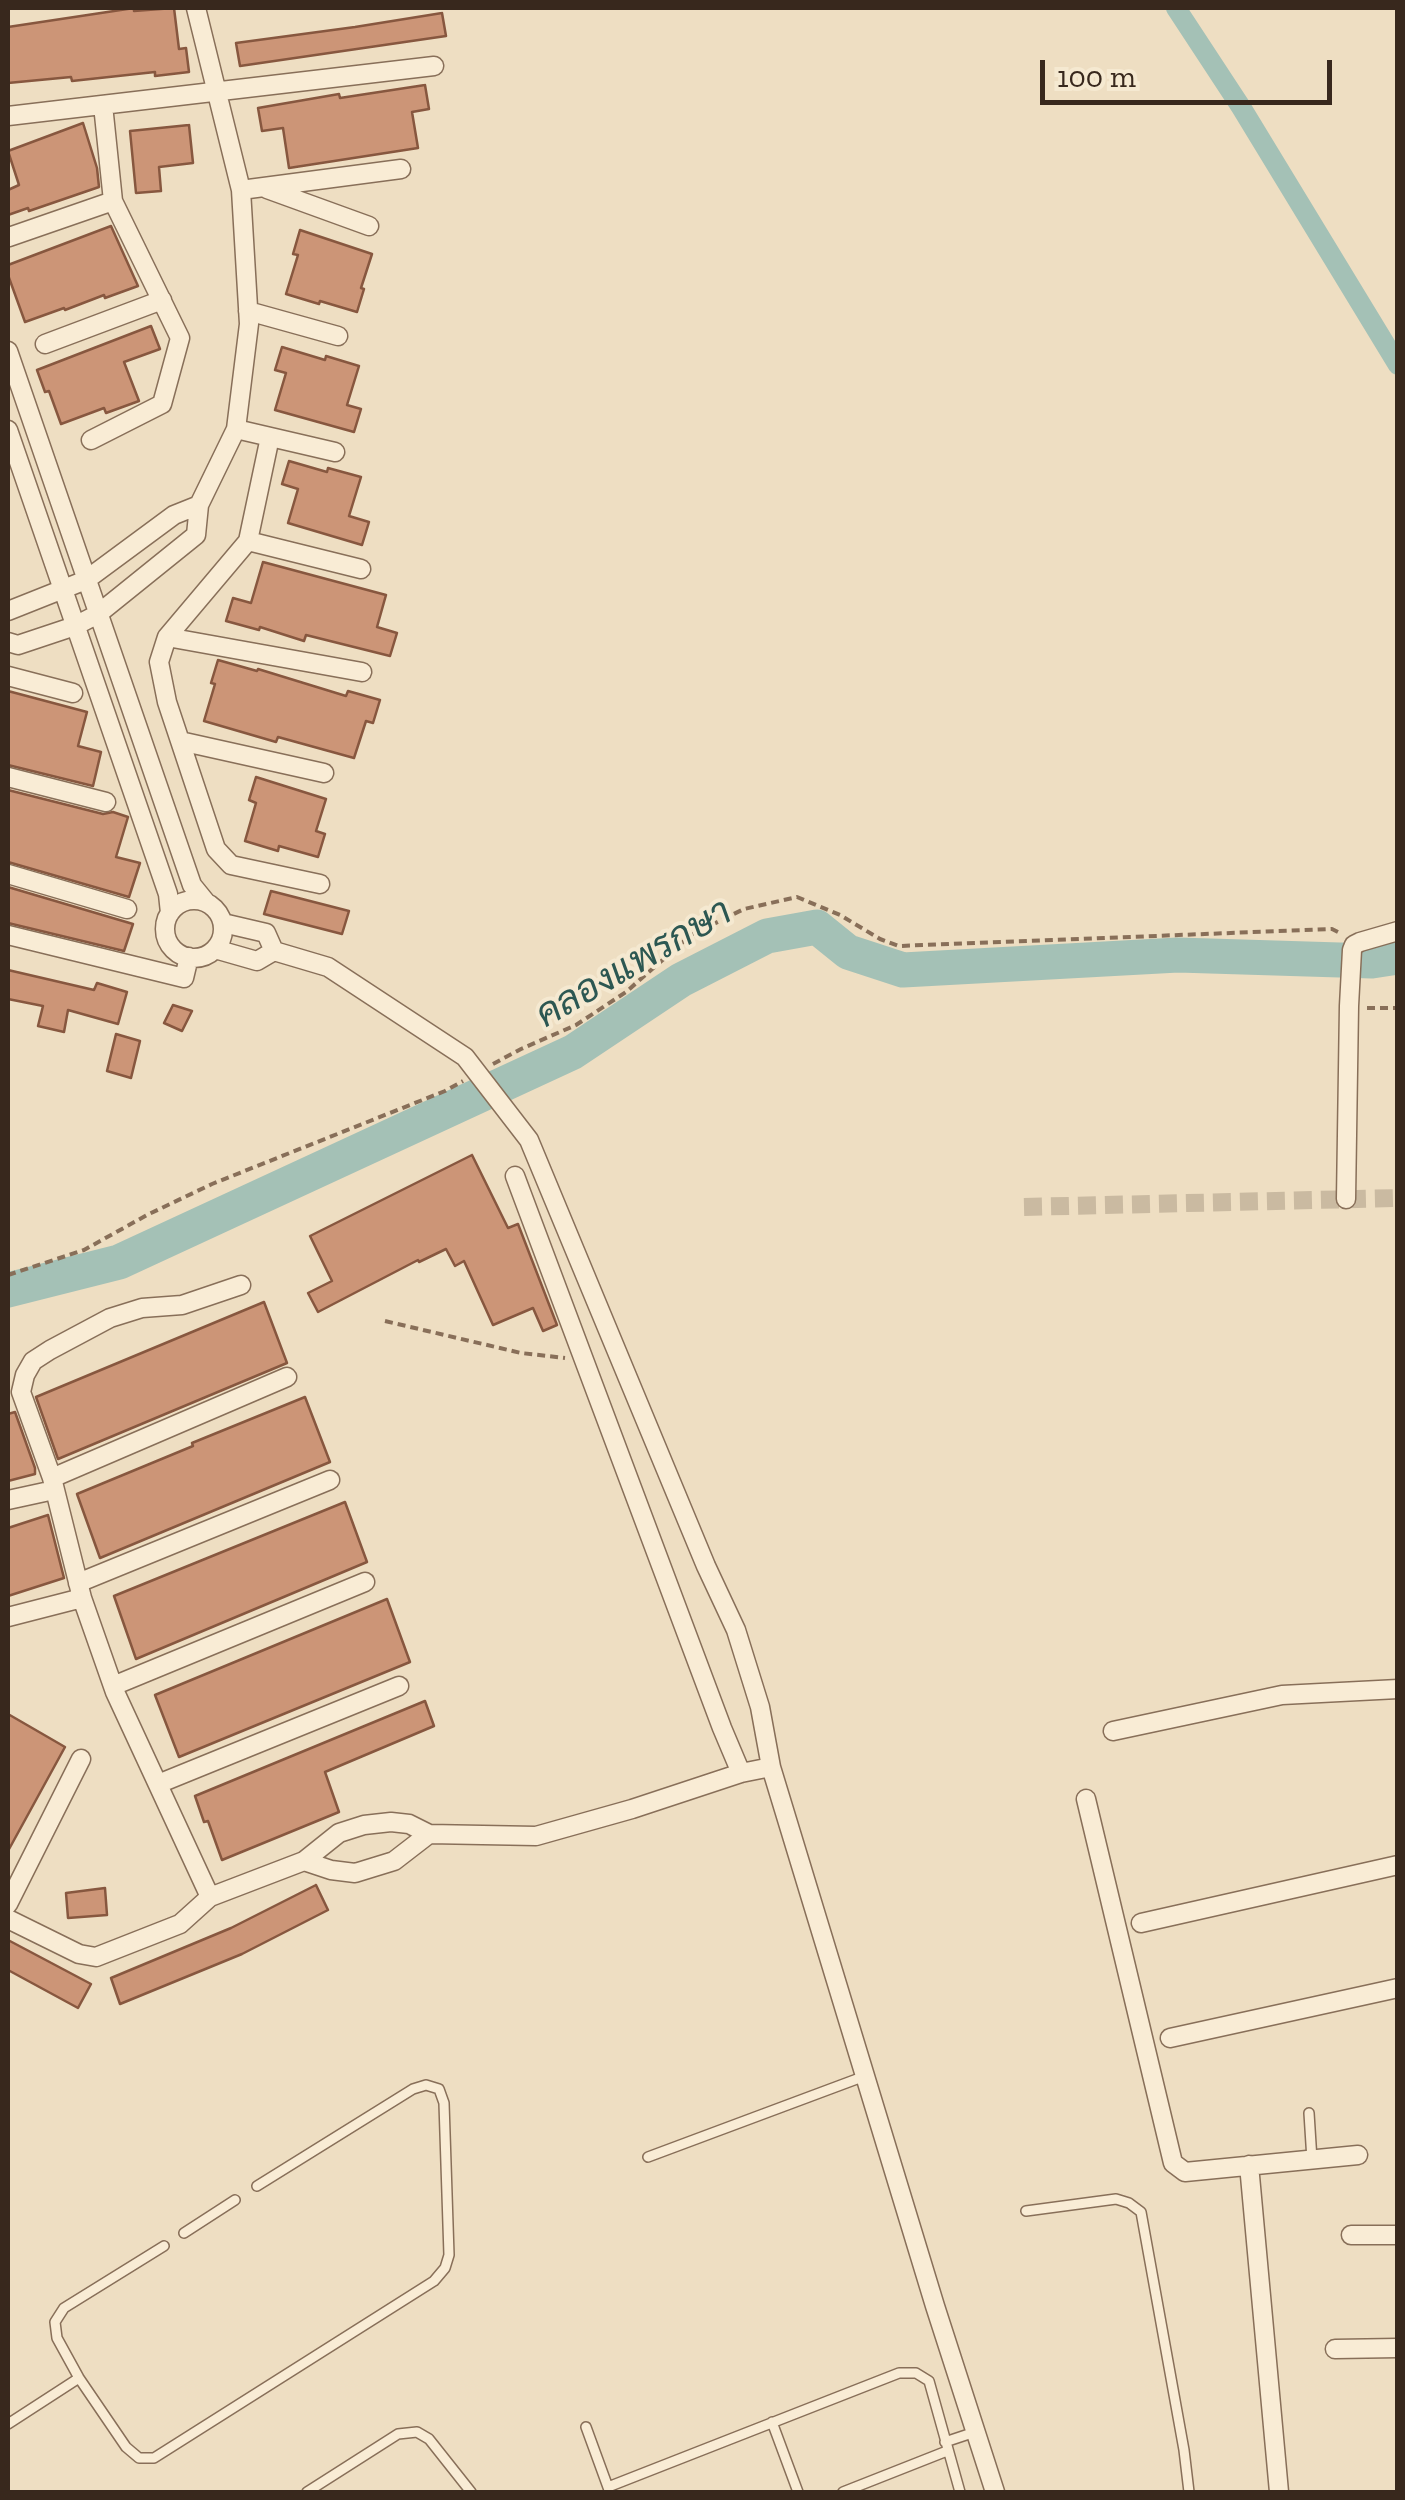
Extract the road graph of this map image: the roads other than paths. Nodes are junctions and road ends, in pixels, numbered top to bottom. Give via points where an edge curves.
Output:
1 (196, 8) edge
2 (434, 66) dead end
3 (216, 91) junction
4 (102, 105) junction
5 (8, 116) edge
6 (401, 169) dead end
7 (262, 187) junction
8 (241, 190) junction
9 (113, 200) junction
10 (369, 226) dead end
11 (9, 237) edge
12 (162, 300) junction
13 (248, 311) junction
14 (338, 336) dead end
15 (45, 344) dead end
16 (8, 351) edge
17 (236, 428) junction
18 (8, 430) edge
19 (270, 437) junction
20 (91, 440) dead end
21 (335, 452) dead end
22 (199, 505) junction
23 (248, 541) junction
24 (361, 569) dead end
25 (86, 580) junction
26 (62, 588) junction
27 (8, 610) edge
28 (98, 614) junction
29 (76, 626) junction
30 (167, 637) junction
31 (8, 642) edge
32 (362, 672) dead end
33 (8, 676) edge
34 (74, 693) dead end
35 (180, 741) junction
36 (324, 773) dead end
37 (8, 776) edge
38 (106, 802) dead end
39 (8, 874) edge
40 (320, 884) dead end
41 (204, 901) junction
42 (127, 909) dead end
43 (170, 913) junction
44 (223, 923) junction
45 (1398, 931) edge
46 (8, 935) edge
47 (214, 949) junction
48 (274, 951) junction
49 (189, 957) junction
50 (515, 1176) dead end
51 (1346, 1199) dead end
52 (242, 1285) dead end
53 (287, 1377) dead end
54 (15, 1387) edge
55 (330, 1480) dead end
56 (53, 1484) junction
57 (8, 1500) edge
58 (365, 1582) dead end
59 (80, 1590) junction
60 (8, 1617) edge
61 (113, 1686) junction
62 (399, 1686) dead end
63 (1398, 1689) edge
64 (1113, 1731) dead end
65 (81, 1760) dead end
66 (771, 1767) junction
67 (741, 1773) junction
68 (158, 1784) junction
69 (1086, 1798) dead end
70 (429, 1834) junction
71 (304, 1861) junction
72 (1398, 1865) edge
73 (210, 1897) junction
74 (8, 1904) edge
75 (8, 1919) edge
76 (1141, 1923) dead end
77 (1398, 1988) edge
78 (1170, 2038) dead end
79 (865, 2076) junction
80 (1309, 2113) dead end
81 (1358, 2155) dead end
82 (648, 2157) dead end
83 (1312, 2160) junction
84 (1248, 2165) junction
85 (257, 2186) dead end
86 (235, 2200) dead end
87 (1026, 2211) dead end
88 (184, 2233) dead end
89 (1351, 2235) dead end
90 (1398, 2236) edge
91 (164, 2246) dead end
92 (1398, 2348) edge
93 (1335, 2349) dead end
94 (79, 2378) junction
95 (772, 2422) junction
96 (8, 2424) edge
97 (586, 2428) dead end
98 (976, 2432) junction
99 (946, 2447) junction
100 (609, 2490) edge
101 (307, 2492) edge
102 (471, 2492) edge
103 (798, 2492) edge
104 (843, 2492) edge
105 (960, 2492) edge
106 (996, 2492) edge
107 (1189, 2492) edge
108 (1279, 2492) edge

1 - 3 street
2 - 3 street
3 - 4 street
3 - 8 street
4 - 5 street
4 - 9 street
6 - 7 street
7 - 8 street
7 - 10 street
8 - 13 street
9 - 11 street
9 - 12 street
12 - 15 street
12 - 20 street via 180,338 162,404
13 - 14 street
13 - 17 street
16 - 25 street
17 - 19 street
17 - 22 street
18 - 26 street
19 - 21 street
19 - 23 street
22 - 25 street via 174,515
22 - 28 street via 196,535
23 - 24 street
23 - 30 street
25 - 26 street
25 - 28 street
26 - 27 street
26 - 29 street
28 - 29 street
28 - 41 street via 192,885
29 - 31 street via 18,645
29 - 43 street
30 - 32 street
30 - 35 street via 158,662
33 - 34 street
35 - 36 street
35 - 40 street via 216,849 230,864
37 - 38 street
39 - 42 street
41 - 43 street via 185,901
41 - 44 street
43 - 49 street via 168,940
44 - 47 street
44 - 48 street via 266,933
45 - 51 street via 1351,945
46 - 49 street via 184,978
47 - 48 street via 257,961
47 - 49 street
48 - 66 street via 328,967 465,1056 529,1140 736,1630
50 - 67 street
52 - 54 street via 110,1318 50,1350
53 - 56 street
54 - 56 street
55 - 59 street
56 - 57 street
56 - 59 street
58 - 61 street
59 - 60 street
59 - 61 street
61 - 68 street
62 - 68 street
63 - 64 street via 1282,1695
65 - 74 street
66 - 67 street
66 - 79 street
67 - 70 street via 536,1836
68 - 73 street
69 - 84 street via 1170,2158 1185,2172
70 - 71 street via 394,1861 354,1873
70 - 71 street via 409,1824 364,1826 339,1833
71 - 73 street
72 - 76 street
73 - 75 street via 180,1924 96,1957
77 - 78 street
79 - 82 lane
79 - 98 street
80 - 83 lane
81 - 83 street
83 - 84 street
84 - 108 street
85 - 94 lane via 412,2089 439,2090 449,2254 434,2280 154,2458 139,2458 126,2447
86 - 88 lane
87 - 107 lane via 1116,2199 1141,2212
89 - 90 street
91 - 94 lane via 64,2308 55,2322 57,2338
92 - 93 street
94 - 96 lane
95 - 99 lane via 899,2372 916,2373 929,2381
95 - 100 lane
95 - 103 lane
97 - 100 lane
98 - 99 lane
98 - 106 street
99 - 104 lane
99 - 105 lane
101 - 102 lane via 398,2434 417,2432

